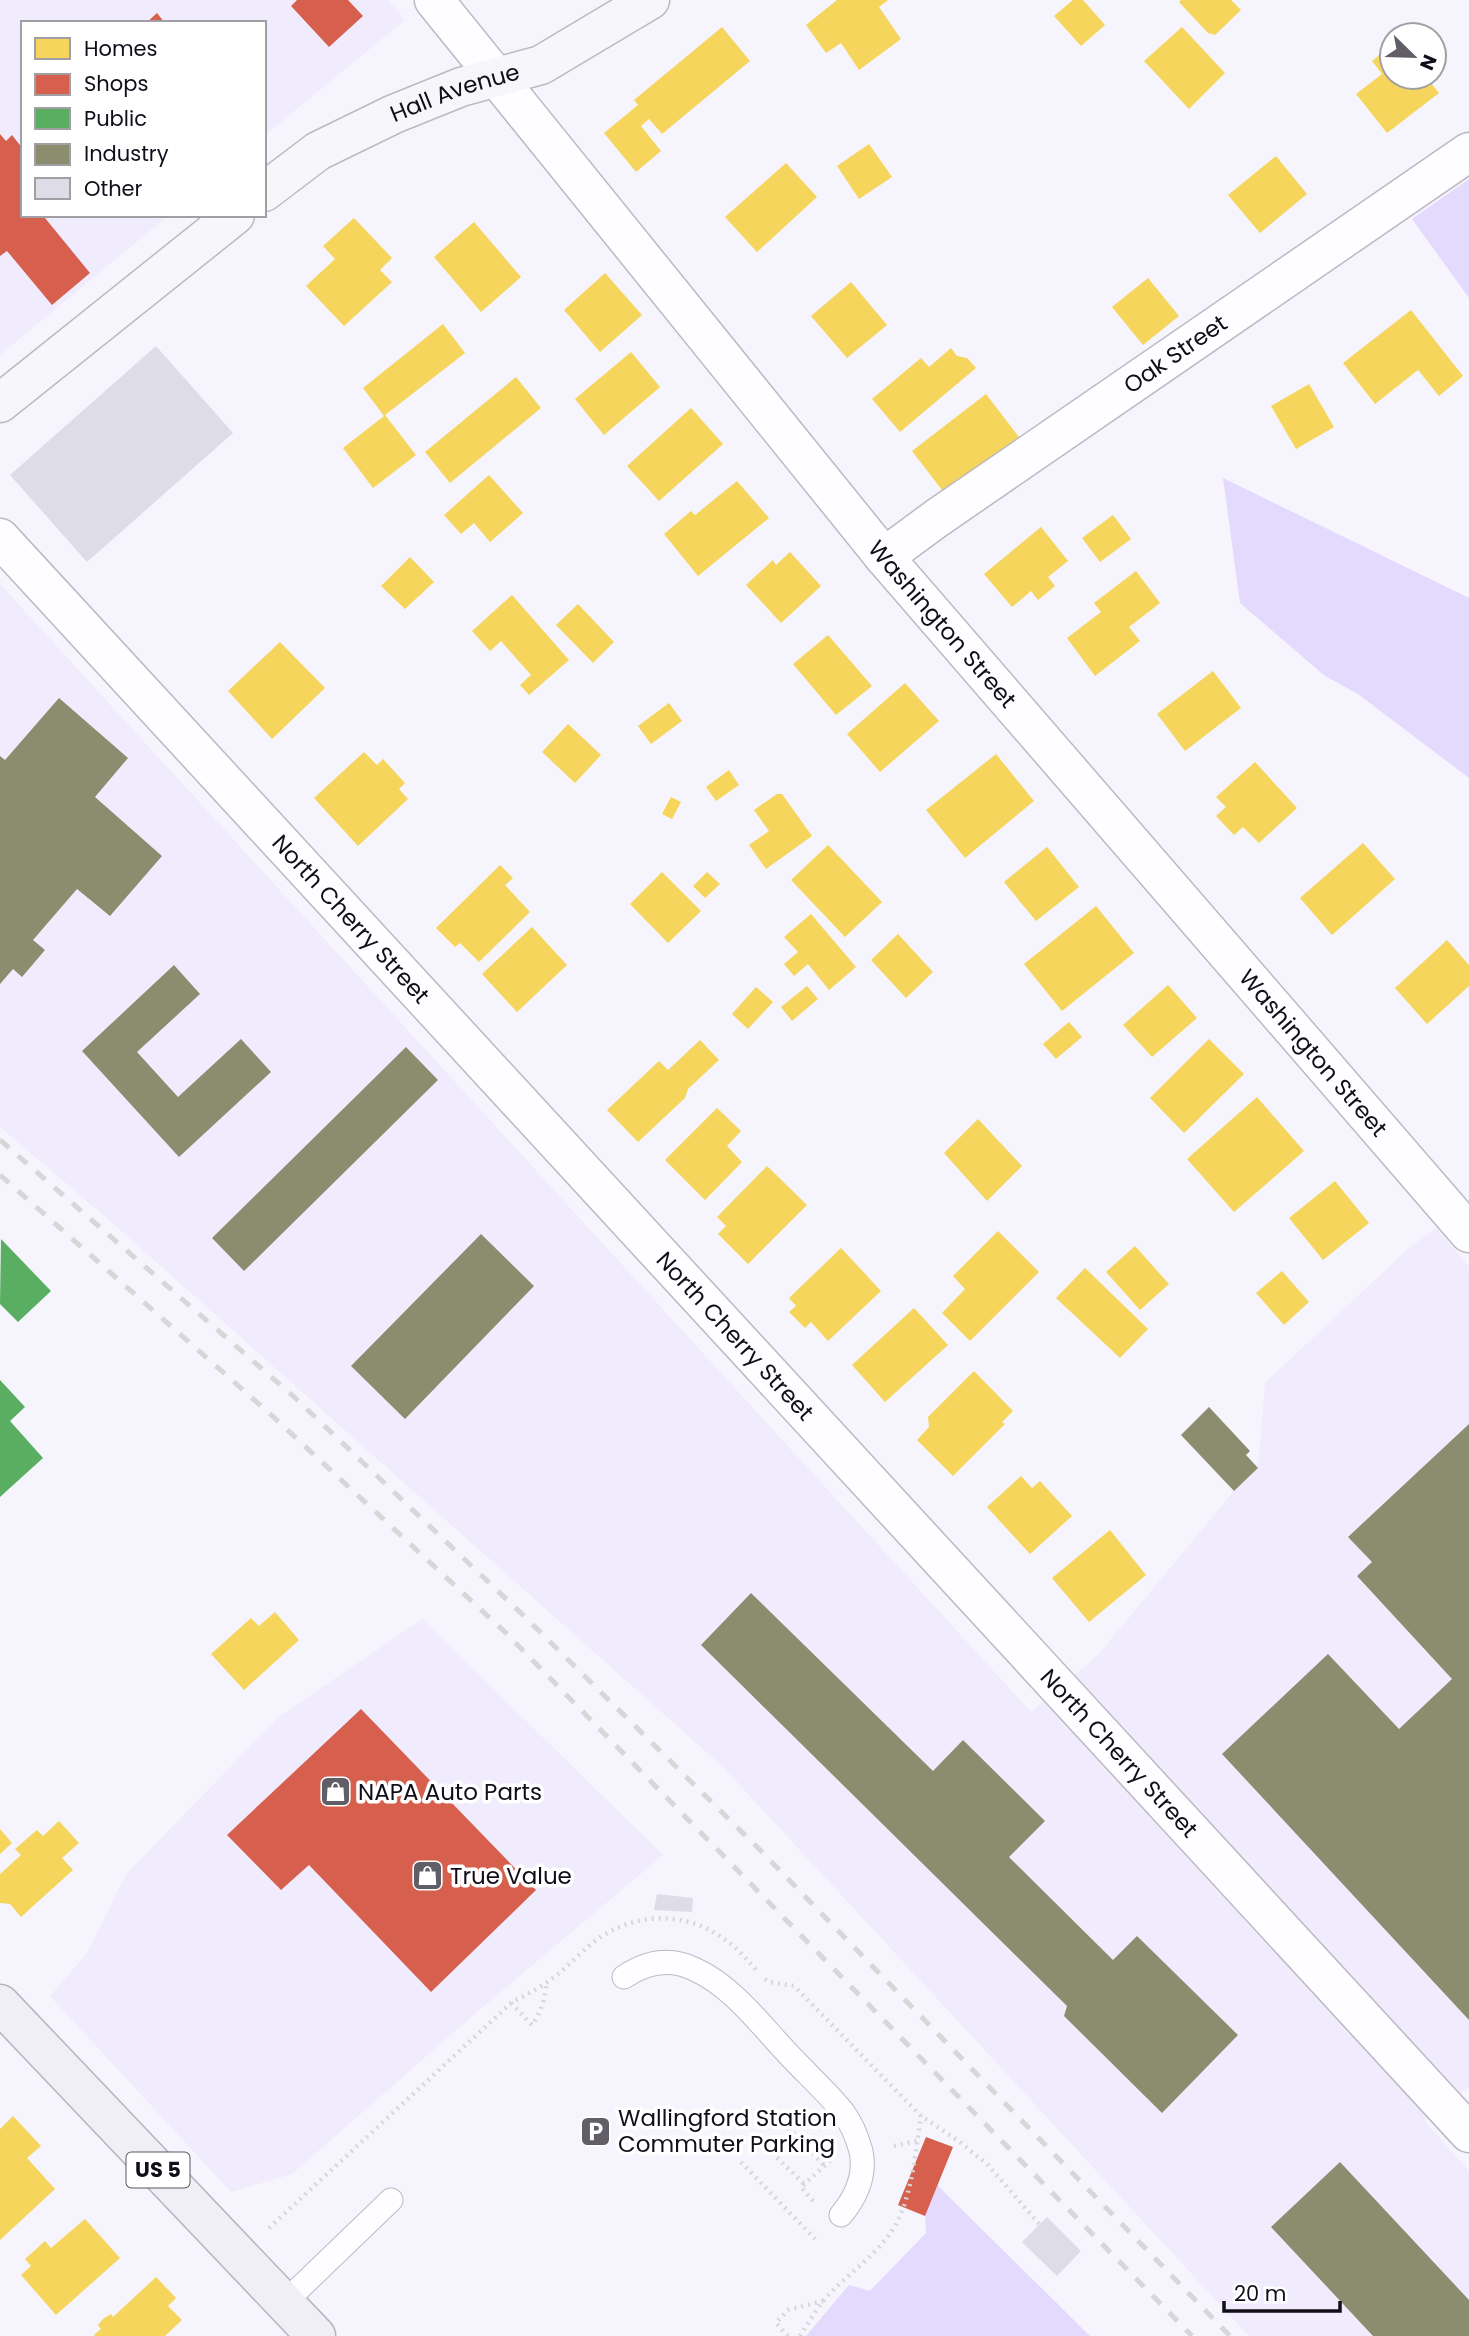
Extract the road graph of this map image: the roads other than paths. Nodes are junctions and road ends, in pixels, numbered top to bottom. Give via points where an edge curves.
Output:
1 (434, 0) edge
2 (650, 0) edge
3 (497, 78) junction
4 (1469, 152) edge
5 (266, 190) edge
6 (232, 217) edge
7 (0, 403) edge
8 (0, 538) edge
9 (884, 557) junction
10 (1469, 1234) edge
11 (624, 1977) dead end
12 (0, 2004) edge
13 (1461, 2110) edge
14 (391, 2200) dead end
15 (841, 2214) dead end
16 (284, 2303) junction
17 (316, 2336) edge

1 - 3 street, Washington Street
2 - 3 main road, Hall Avenue via 541,65
3 - 5 main road, Hall Avenue via 405,109 328,146
3 - 9 street, Washington Street
4 - 9 street, Oak Street
6 - 7 main road
8 - 13 street, North Cherry Street
9 - 10 street, Washington Street
11 - 15 lane via 643,1965 667,1962 705,1975 729,1993 836,2104 855,2133 862,2167 853,2198
12 - 16 main road, US 5
14 - 16 lane
16 - 17 main road, US 5

